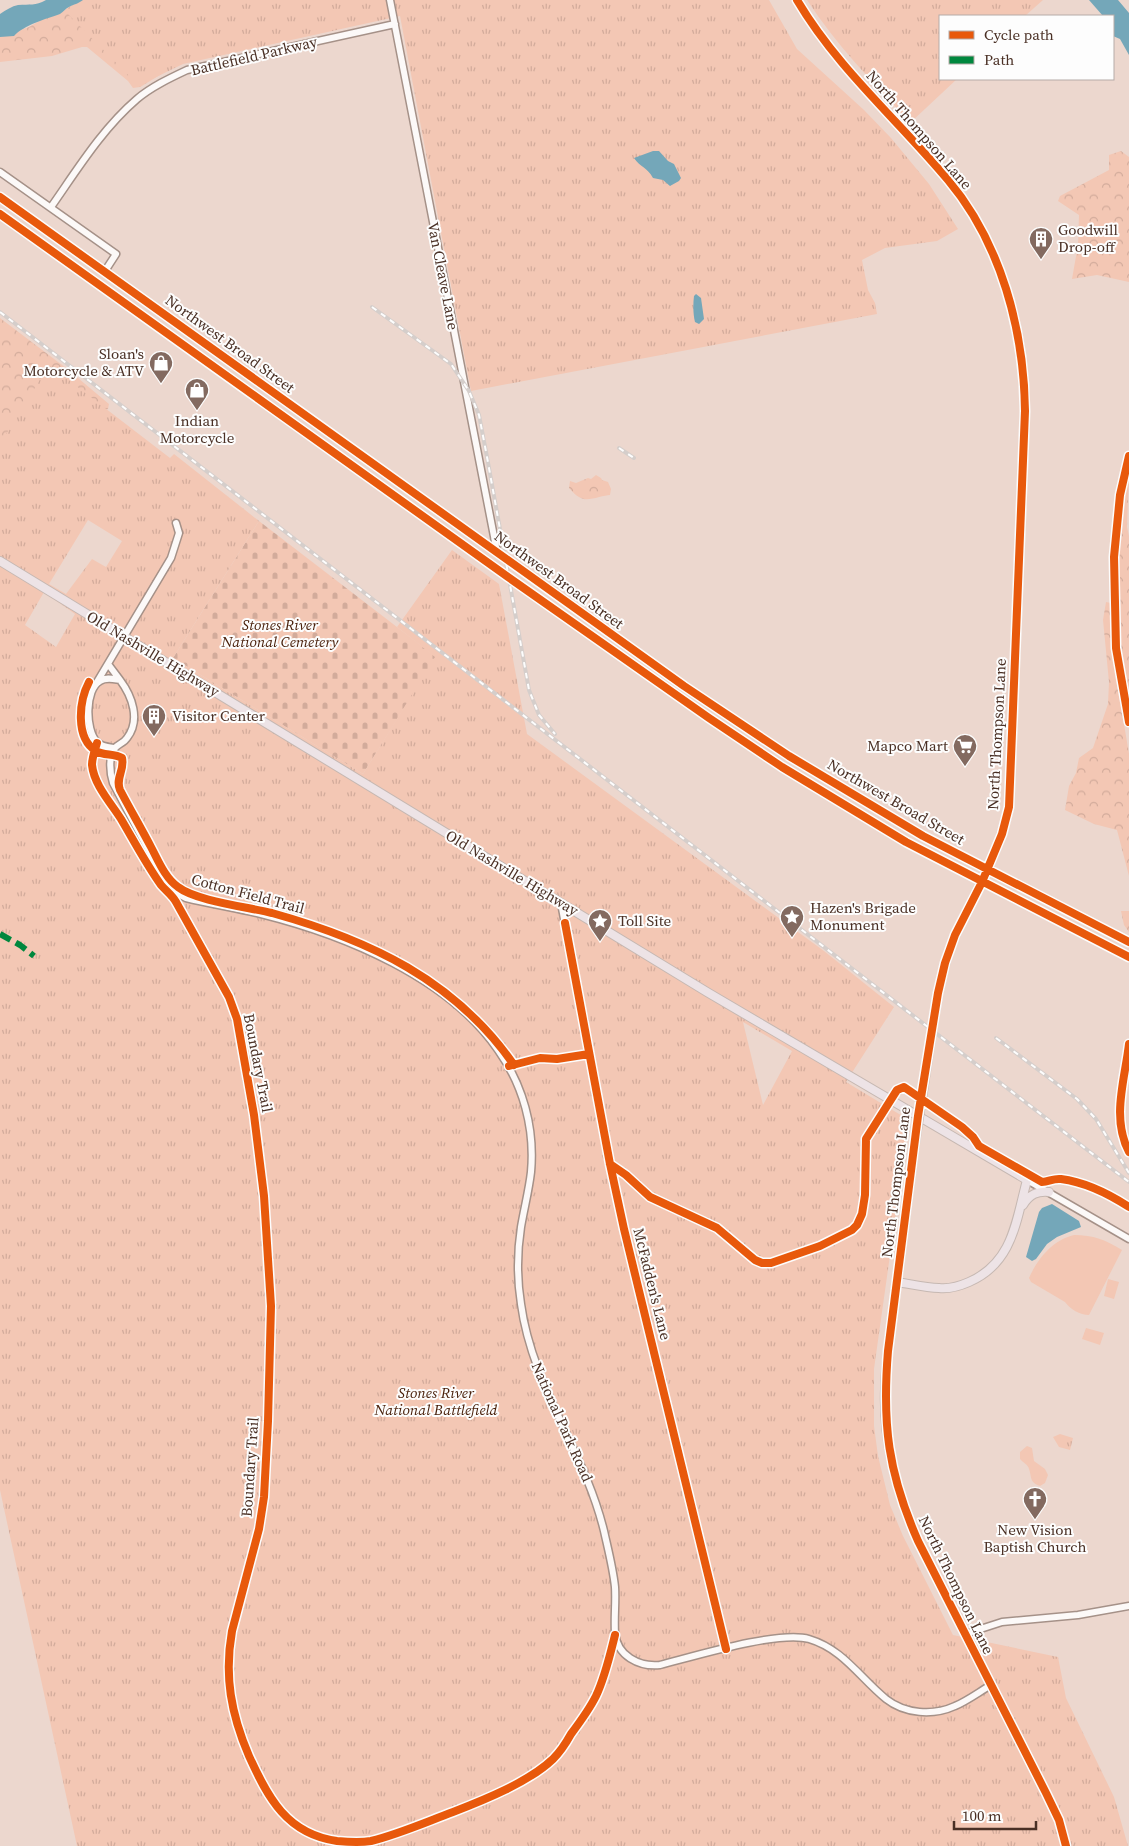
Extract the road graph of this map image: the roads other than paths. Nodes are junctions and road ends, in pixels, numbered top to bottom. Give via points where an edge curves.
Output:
1 (390, 0) edge
2 (797, 0) edge
3 (395, 24) junction
4 (0, 172) edge
5 (0, 197) edge
6 (51, 207) junction
7 (0, 214) edge
8 (105, 271) junction
9 (96, 283) junction
10 (169, 318) junction
11 (161, 330) junction
12 (286, 402) junction
13 (279, 412) junction
14 (394, 479) junction
15 (385, 490) junction
16 (176, 523) dead end
17 (497, 552) junction
18 (0, 562) edge
19 (490, 563) junction
20 (567, 602) junction
21 (560, 613) junction
22 (123, 636) junction
23 (108, 664) junction
24 (654, 664) junction
25 (647, 674) junction
26 (120, 680) junction
27 (96, 684) junction
28 (716, 707) junction
29 (709, 718) junction
30 (115, 748) junction
31 (789, 756) junction
32 (782, 767) junction
33 (837, 784) junction
34 (830, 796) junction
35 (986, 870) junction
36 (982, 882) junction
37 (561, 903) junction
38 (1129, 942) edge
39 (1129, 957) edge
40 (1027, 1180) junction
41 (1049, 1192) junction
42 (1019, 1210) junction
43 (1129, 1239) edge
44 (897, 1282) junction
45 (1129, 1606) edge
46 (965, 1634) junction
47 (726, 1649) junction
48 (991, 1685) junction
49 (1066, 1846) edge

1 - 3 street, Van Cleave Lane
2 - 35 main road, North Thompson Lane via 824,42 950,182 974,217 995,259 1018,331 1025,378 1025,411 1009,807 1002,834
3 - 6 street, Battlefield Parkway via 187,70 168,79 138,98 119,116
3 - 17 street, Van Cleave Lane
4 - 6 street
5 - 8 main road, Northwest Broad Street
6 - 8 street via 116,254
7 - 9 main road, Northwest Broad Street
8 - 9 main road
8 - 10 main road, Northwest Broad Street
9 - 11 main road, Northwest Broad Street
10 - 11 main road
10 - 12 main road, Northwest Broad Street
11 - 13 main road, Northwest Broad Street
12 - 13 main road
12 - 14 main road, Northwest Broad Street
13 - 15 main road, Northwest Broad Street
14 - 15 main road
14 - 17 main road, Northwest Broad Street
15 - 19 main road, Northwest Broad Street
16 - 22 street via 179,533 171,558
17 - 19 main road
17 - 20 main road, Northwest Broad Street
18 - 22 main road, Old Nashville Highway
19 - 21 main road, Northwest Broad Street
20 - 21 main road
20 - 24 main road, Northwest Broad Street
21 - 25 main road, Northwest Broad Street
22 - 23 street
22 - 37 main road, Old Nashville Highway
23 - 26 street
23 - 27 street
24 - 25 main road
24 - 28 main road, Northwest Broad Street
25 - 29 main road, Northwest Broad Street
26 - 27 street via 110,678
26 - 30 street via 132,701 133,722 128,737
27 - 30 street via 90,699 90,730 97,743
28 - 29 main road
28 - 31 main road, Northwest Broad Street
29 - 32 main road, Northwest Broad Street
30 - 47 street, National Park Road via 110,769 115,789 174,892 186,898 263,915 318,932 391,962 417,976 449,1000 498,1049 516,1077 530,1135 531,1173 518,1252 523,1321 543,1384 581,1463 598,1508 615,1587 615,1635 618,1644 631,1660 649,1666
31 - 32 main road
31 - 33 main road, Northwest Broad Street
32 - 34 main road, Northwest Broad Street
33 - 34 main road
33 - 35 main road, Northwest Broad Street
34 - 36 main road, Northwest Broad Street via 906,842
35 - 36 main road, North Thompson Lane
35 - 38 main road, Northwest Broad Street
36 - 39 main road, Northwest Broad Street
36 - 44 main road, North Thompson Lane, bridge via 955,936 938,993
37 - 40 main road, Old Nashville Highway
37 - 47 street, McFadden's Lane via 624,1229
40 - 41 street
40 - 42 main road
41 - 42 main road via 1034,1193
41 - 43 street
42 - 44 main road via 1009,1245 996,1264 980,1278 960,1286 941,1288
44 - 46 main road, North Thompson Lane via 885,1389 894,1479 904,1511
45 - 46 street via 1064,1617 1002,1622
46 - 48 main road, North Thompson Lane
47 - 48 street, National Park Road via 784,1636 808,1638 835,1651 887,1700 906,1709 928,1713 955,1707
48 - 49 main road, North Thompson Lane via 1059,1820

